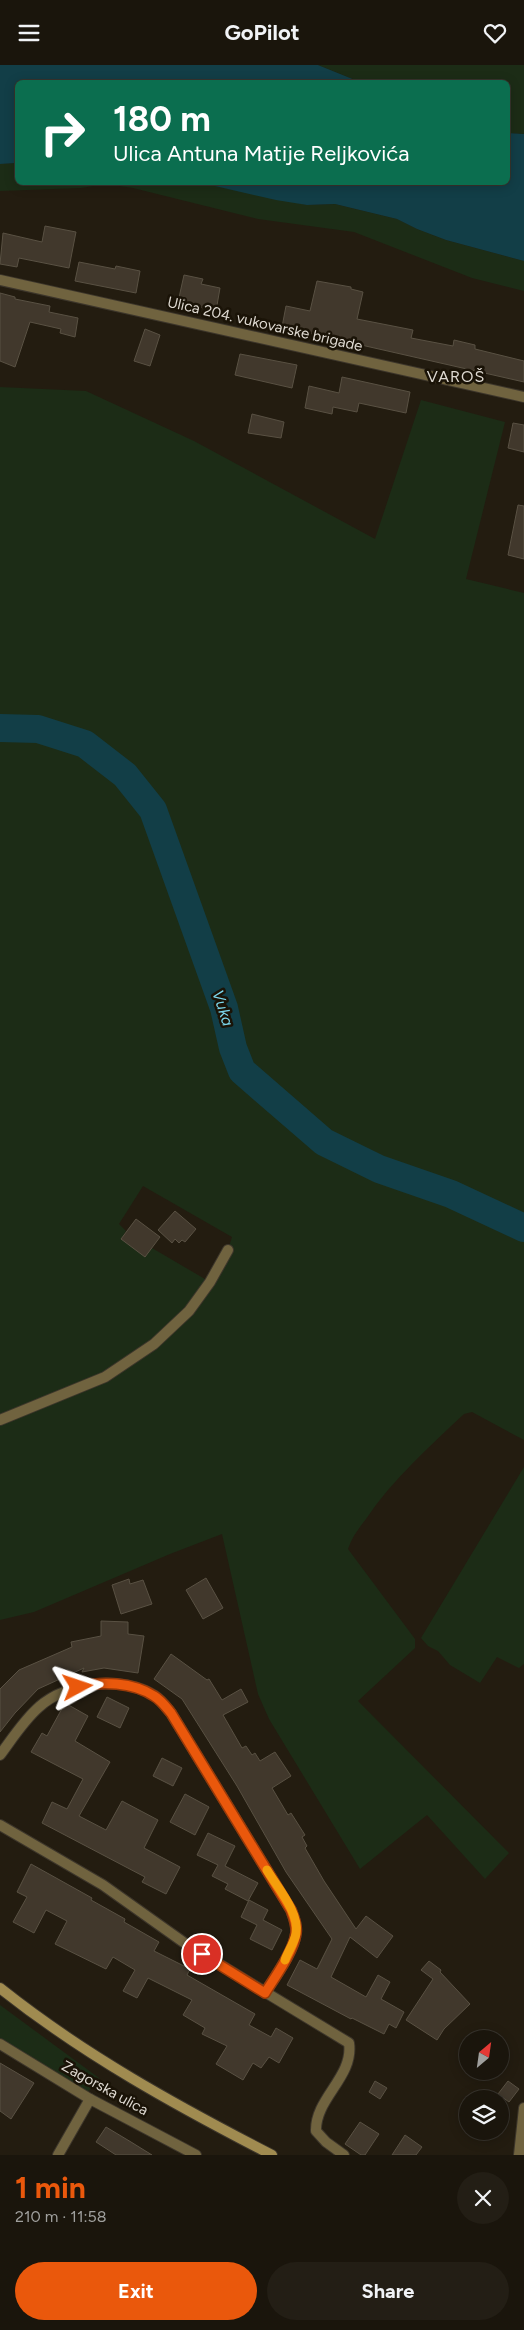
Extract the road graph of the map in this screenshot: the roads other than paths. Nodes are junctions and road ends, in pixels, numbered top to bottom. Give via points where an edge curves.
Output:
1 (0, 280) edge
2 (524, 397) edge
3 (228, 1250) dead end
4 (0, 1420) edge
5 (0, 1755) edge
6 (0, 1825) edge
7 (0, 1988) edge
8 (265, 1993) junction
9 (0, 2044) edge
10 (90, 2099) junction
11 (524, 2108) edge
12 (58, 2155) edge
13 (196, 2155) edge
14 (272, 2155) edge
15 (344, 2155) edge
16 (519, 2155) edge

1 - 2 street, Ulica 204. vukovarske brigade
3 - 4 street via 189,1311 154,1344 105,1377
5 - 8 street via 39,1706 66,1690 89,1684 123,1685 156,1697 171,1713 296,1923 296,1935
6 - 8 street via 102,1885 186,1944
7 - 14 main road via 61,2034 139,2084
8 - 15 street via 349,2043 348,2063 316,2121 316,2131
9 - 10 street, Zagorska ulica
10 - 12 street
10 - 13 street, Zagorska ulica
11 - 16 street

